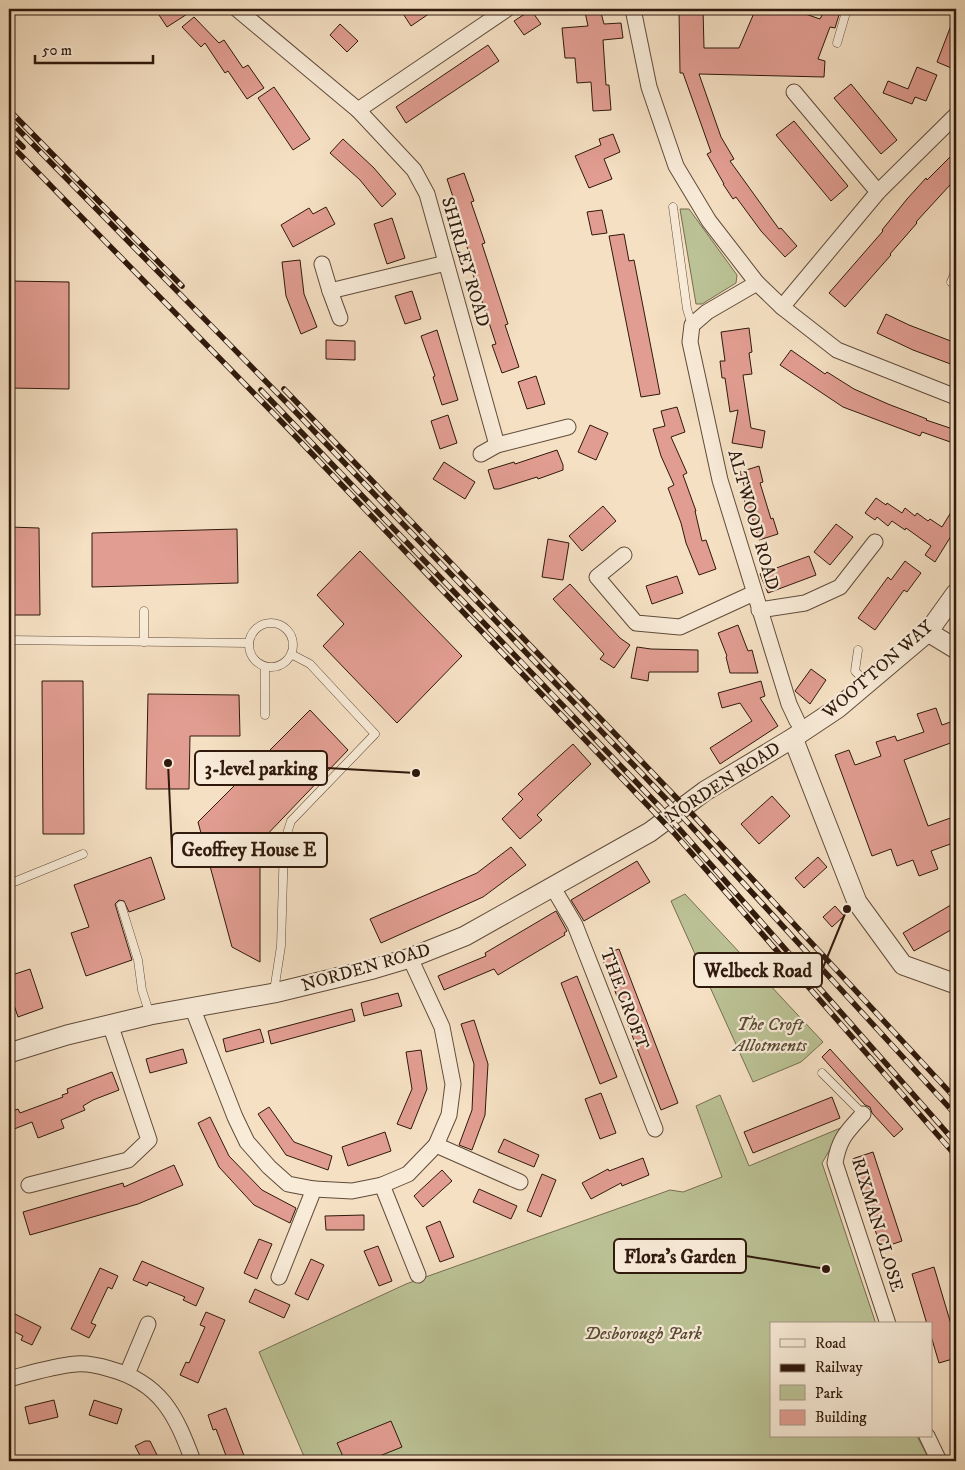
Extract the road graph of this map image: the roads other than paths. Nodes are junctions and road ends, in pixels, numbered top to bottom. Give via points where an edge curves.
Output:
1 (236, 9) edge
2 (507, 9) edge
3 (633, 9) edge
4 (848, 9) edge
5 (837, 43) dead end
6 (794, 92) dead end
7 (358, 110) junction
8 (956, 114) edge
9 (878, 192) junction
10 (673, 206) dead end
11 (446, 263) junction
12 (322, 264) dead end
13 (956, 270) edge
14 (951, 282) dead end
15 (757, 283) junction
16 (330, 291) junction
17 (782, 307) junction
18 (340, 318) dead end
19 (692, 324) junction
20 (956, 397) edge
21 (568, 427) dead end
22 (497, 444) junction
23 (481, 454) dead end
24 (874, 542) dead end
25 (624, 555) dead end
26 (754, 593) junction
27 (956, 593) edge
28 (759, 610) junction
29 (144, 611) dead end
30 (928, 632) junction
31 (9, 640) edge
32 (144, 642) junction
33 (249, 643) junction
34 (956, 649) edge
35 (858, 650) dead end
36 (291, 654) junction
37 (265, 667) junction
38 (867, 683) junction
39 (264, 715) dead end
40 (795, 730) junction
41 (83, 854) dead end
42 (9, 884) edge
43 (552, 886) junction
44 (121, 905) dead end
45 (9, 941) edge
46 (9, 954) edge
47 (410, 958) junction
48 (956, 984) edge
49 (274, 993) junction
50 (192, 1007) junction
51 (150, 1015) junction
52 (110, 1024) junction
53 (9, 1053) edge
54 (822, 1072) dead end
55 (863, 1114) joint
56 (655, 1129) dead end
57 (436, 1144) junction
58 (520, 1182) dead end
59 (29, 1185) dead end
60 (382, 1185) junction
61 (314, 1189) junction
62 (418, 1275) dead end
63 (278, 1277) dead end
64 (887, 1322) edge
65 (148, 1324) dead end
66 (127, 1374) junction
67 (9, 1379) edge
68 (928, 1438) edge
69 (193, 1461) edge
70 (939, 1461) edge

1 - 7 street, SHIRLEY ROAD
2 - 7 street
3 - 15 street via 649,87 676,166 708,221
4 - 5 lane
6 - 9 street
7 - 11 street, SHIRLEY ROAD via 414,170 427,194
8 - 9 street
9 - 17 street
10 - 19 lane, ALTWOOD ROAD via 687,309
11 - 16 street
11 - 22 street, SHIRLEY ROAD
12 - 16 street
13 - 14 lane
15 - 17 street
15 - 19 street
16 - 18 street
17 - 20 street via 837,350
19 - 26 street, ALTWOOD ROAD via 690,342 720,480
21 - 22 street
22 - 23 street
24 - 28 street via 840,587 805,603
25 - 26 street via 597,578 636,623 680,627
26 - 28 street, ALTWOOD ROAD
27 - 30 street, WOOTTON WAY
28 - 40 street, ALTWOOD ROAD
29 - 32 lane
30 - 34 street
30 - 38 street, WOOTTON WAY
31 - 32 lane
32 - 33 lane
33 - 36 lane via 256,629 269,623 277,624 290,635
33 - 37 lane via 255,662
35 - 38 lane via 856,671
36 - 37 lane via 282,664
36 - 49 lane via 310,664 375,734 291,821 284,843 282,946
37 - 39 lane
38 - 40 street, WOOTTON WAY via 838,708
40 - 43 street, NORDEN ROAD via 650,832
40 - 48 street via 857,902 903,965
41 - 42 lane
43 - 47 street, NORDEN ROAD via 465,936
43 - 56 street, THE CROFT via 575,925
44 - 51 lane
45 - 46 lane
47 - 49 street, NORDEN ROAD
47 - 57 street via 442,1027 453,1084 449,1115
49 - 50 street, NORDEN ROAD
50 - 51 street, NORDEN ROAD
50 - 61 street via 248,1142 288,1184
51 - 52 street, NORDEN ROAD
52 - 53 street, NORDEN ROAD
52 - 59 street via 148,1140 128,1160
54 - 55 lane
55 - 64 street, RIXMAN CLOSE via 843,1136 835,1163
57 - 58 street
57 - 60 street via 408,1174
60 - 61 street via 352,1191
60 - 62 street
61 - 63 street
65 - 66 street
66 - 67 street via 78,1364
66 - 69 street via 154,1392 170,1409
68 - 70 street

